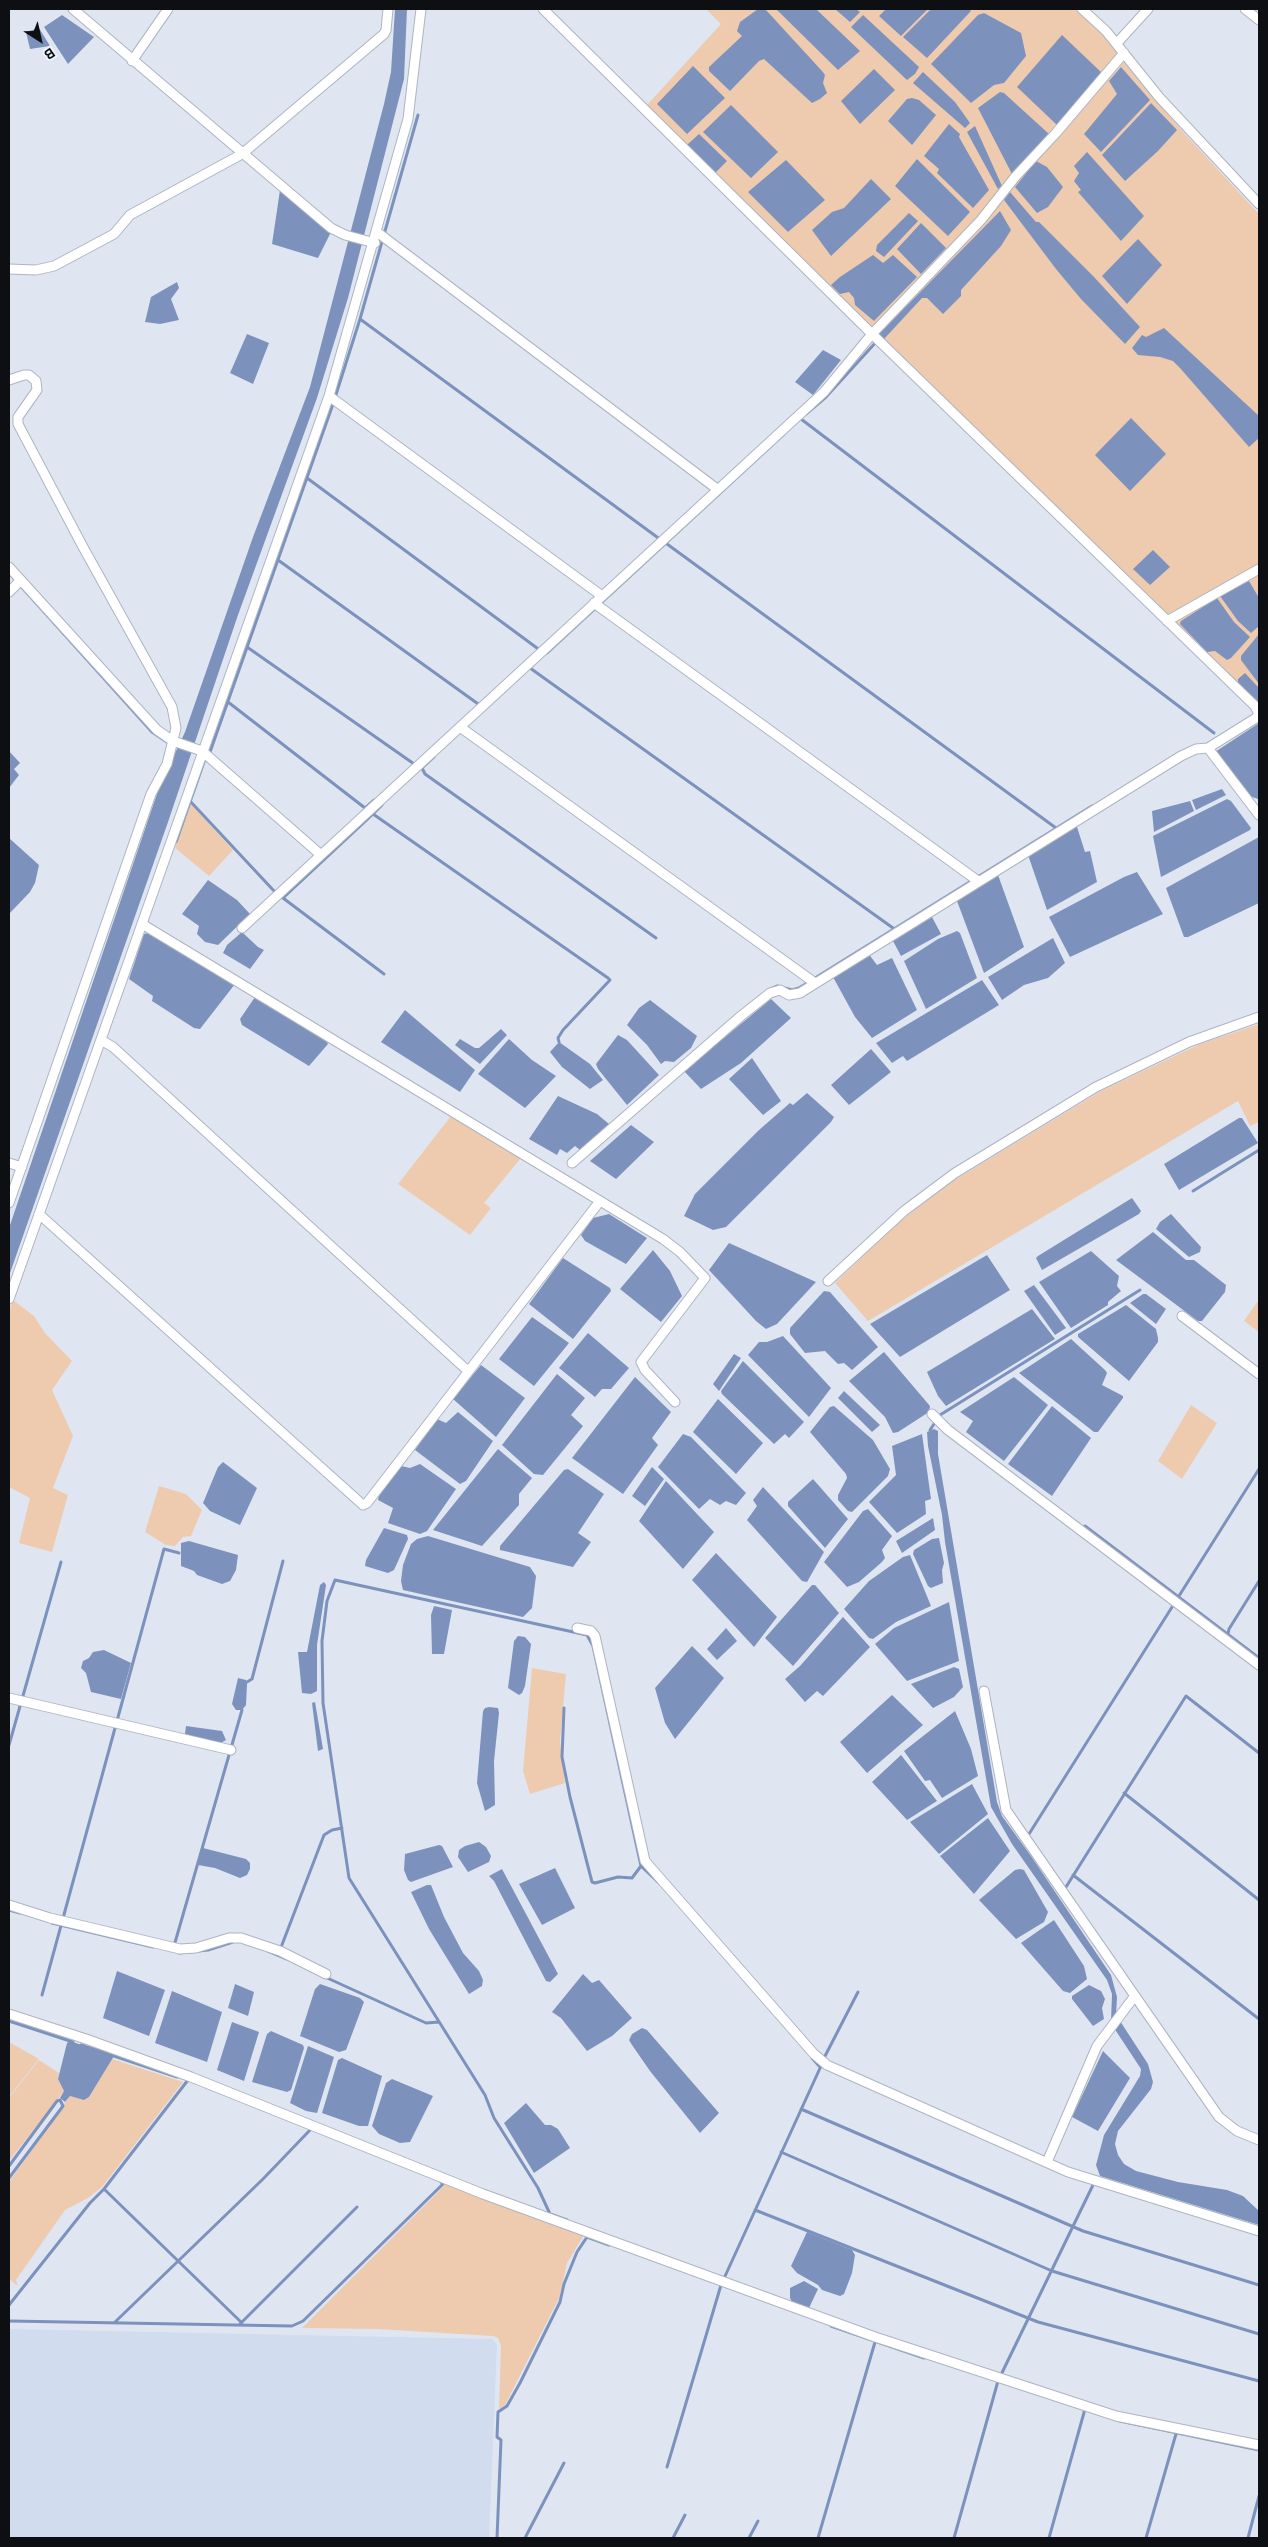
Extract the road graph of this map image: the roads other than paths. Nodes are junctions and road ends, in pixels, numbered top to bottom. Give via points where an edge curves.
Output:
1 (73, 9) edge
2 (168, 9) edge
3 (388, 9) edge
4 (421, 9) edge
5 (543, 9) edge
6 (1082, 9) edge
7 (1148, 9) edge
8 (1245, 9) edge
9 (1259, 20) edge
10 (1117, 43) junction
11 (1124, 53) junction
12 (132, 61) junction
13 (242, 154) junction
14 (1259, 204) edge
15 (378, 232) junction
16 (372, 242) junction
17 (9, 269) edge
18 (872, 334) junction
19 (9, 380) edge
20 (329, 396) junction
21 (717, 489) junction
22 (9, 567) edge
23 (1259, 569) edge
24 (21, 580) junction
25 (9, 592) edge
26 (602, 596) junction
27 (594, 603) junction
28 (1168, 621) junction
29 (460, 727) junction
30 (175, 742) junction
31 (1208, 748) junction
32 (200, 749) junction
33 (1259, 815) edge
34 (321, 855) junction
35 (978, 881) junction
36 (142, 924) junction
37 (242, 928) dead end
38 (814, 983) junction
39 (1259, 1017) edge
40 (100, 1040) junction
41 (9, 1163) edge
42 (572, 1163) dead end
43 (22, 1167) junction
44 (600, 1201) junction
45 (9, 1203) edge
46 (39, 1214) junction
47 (828, 1281) dead end
48 (9, 1299) edge
49 (1182, 1316) dead end
50 (468, 1371) junction
51 (1259, 1374) edge
52 (674, 1402) dead end
53 (932, 1414) dead end
54 (577, 1628) dead end
55 (1259, 1664) edge
56 (984, 1691) dead end
57 (9, 1698) edge
58 (231, 1750) dead end
59 (9, 1904) edge
60 (326, 1974) dead end
61 (1134, 1997) junction
62 (9, 2014) edge
63 (1259, 2140) edge
64 (1047, 2162) junction
65 (1259, 2231) edge
66 (1259, 2445) edge

1 - 12 street
2 - 12 street
3 - 13 street via 384,34
4 - 15 street via 412,103
5 - 18 street
6 - 10 street
7 - 10 street
8 - 9 street
10 - 11 street
11 - 14 street via 1159,97
11 - 18 street via 1000,198
12 - 13 street
13 - 16 street via 332,228
13 - 17 street via 130,216 114,234 54,266 36,270
15 - 16 street
15 - 21 street
16 - 20 street
18 - 21 street via 824,392
18 - 28 street
19 - 30 street via 29,375 36,381 35,394 18,418 18,424 172,707 176,722
20 - 26 street
20 - 32 street
21 - 26 street
22 - 24 street
23 - 28 street
24 - 25 street
24 - 30 street via 157,730
26 - 27 street
27 - 29 street
27 - 35 street
28 - 31 street via 1258,710 1256,718
29 - 34 street
29 - 38 street
30 - 32 street
30 - 43 street via 151,794
31 - 33 street
31 - 35 street via 1181,756
32 - 34 street
32 - 36 street
34 - 37 street
35 - 38 street
36 - 40 street
36 - 44 street
38 - 42 street via 795,994 789,995 780,990 770,993
39 - 47 street via 1190,1042 1087,1092 955,1173 904,1211
40 - 46 street
40 - 50 street via 113,1047
41 - 43 street
43 - 45 street
44 - 50 street
44 - 52 street via 673,1246 705,1278 641,1362
46 - 48 street
46 - 50 street via 363,1505
49 - 51 street
53 - 55 street via 948,1430
54 - 64 street via 591,1631 595,1636 643,1854 650,1868 827,2065
56 - 61 street via 1006,1810
57 - 58 street
59 - 60 street via 50,1918 180,1949 241,1938 280,1951
61 - 63 street via 1219,2117 1237,2131
61 - 64 street via 1097,2046
62 - 66 street via 86,2038 191,2077 484,2194 875,2337 1116,2416
64 - 65 street via 1098,2183

